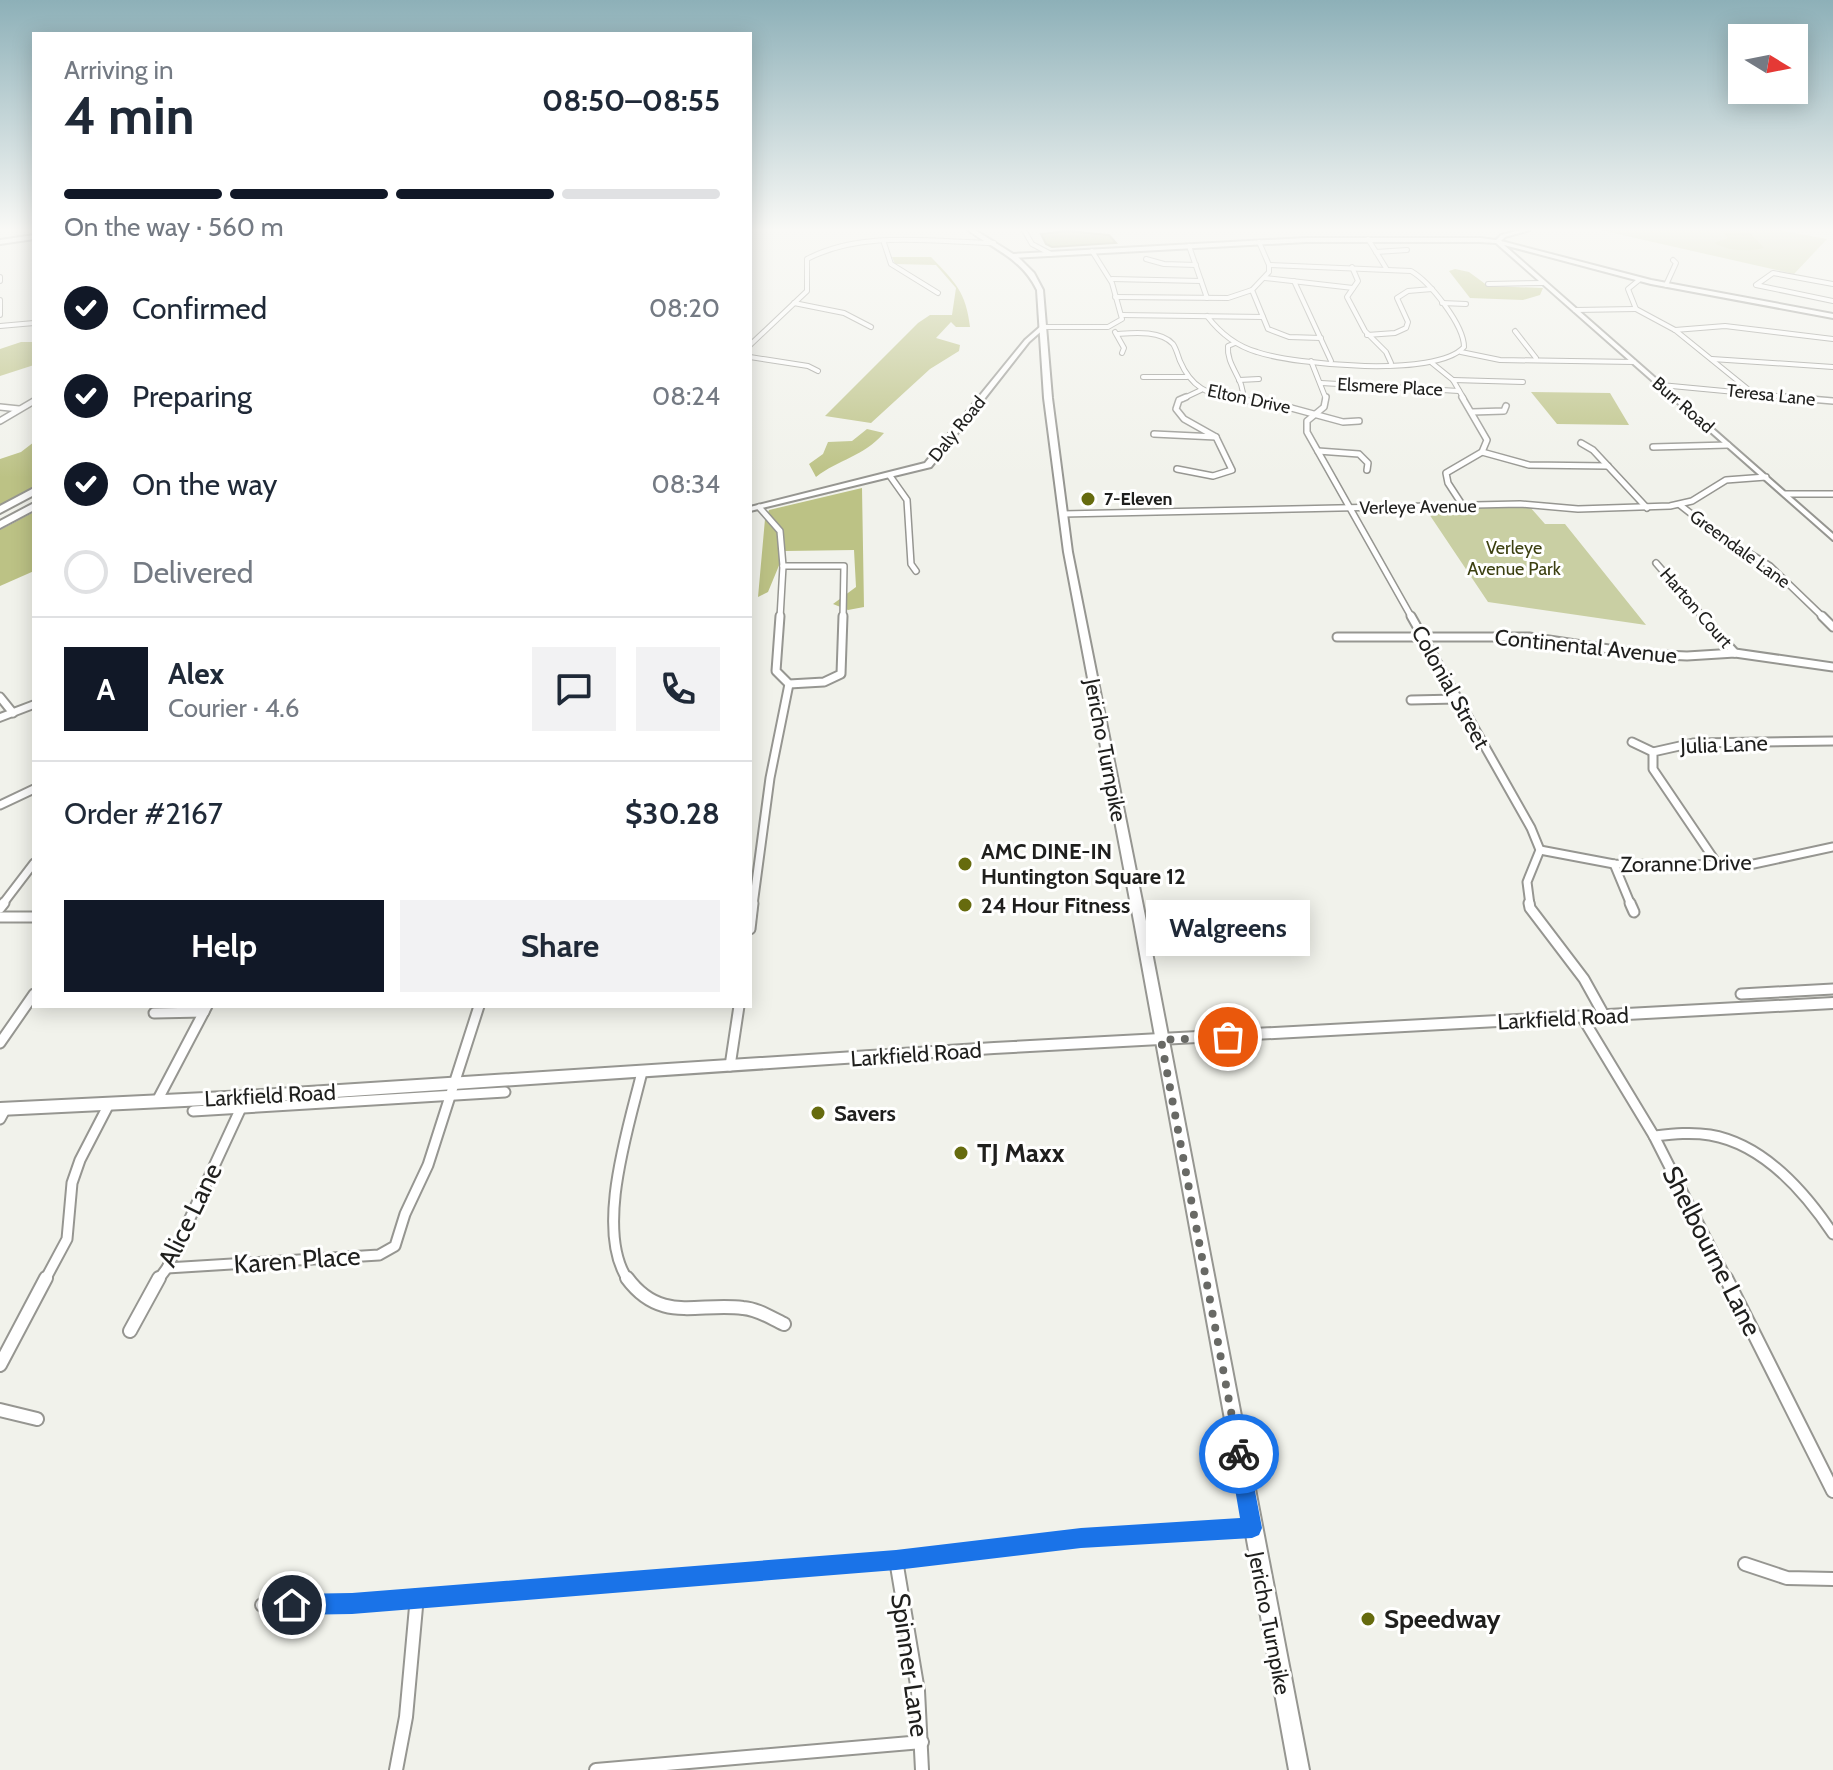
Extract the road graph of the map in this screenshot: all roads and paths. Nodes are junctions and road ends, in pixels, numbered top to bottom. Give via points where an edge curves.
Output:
1 (784, 313) edge
2 (845, 313) edge
3 (1042, 313) edge
4 (1261, 313) edge
5 (1309, 313) edge
6 (1355, 313) edge
7 (1404, 313) edge
8 (1448, 313) edge
9 (1578, 313) edge
10 (1643, 313) edge
11 (1122, 315) joint
12 (1207, 316) junction
13 (1263, 317) junction
14 (32, 323) edge
15 (0, 326) edge
16 (871, 327) dead end
17 (1043, 327) junction
18 (1108, 327) junction
19 (1675, 330) junction
20 (1515, 331) dead end
21 (1117, 334) junction
22 (1367, 335) junction
23 (1321, 338) junction
24 (1833, 339) edge
25 (752, 343) edge
26 (1235, 343) junction
27 (1461, 352) junction
28 (1122, 353) dead end
29 (752, 357) edge
30 (1536, 358) junction
31 (1711, 359) junction
32 (1311, 361) junction
33 (1331, 361) junction
34 (1634, 362) junction
35 (1391, 363) junction
36 (1432, 363) junction
37 (1833, 367) edge
38 (818, 371) dead end
39 (1143, 377) dead end
40 (1187, 377) junction
41 (1259, 379) dead end
42 (1239, 380) junction
43 (1453, 380) junction
44 (1523, 382) dead end
45 (1321, 383) junction
46 (1661, 385) junction
47 (1201, 390) junction
48 (1459, 391) junction
49 (1754, 394) junction
50 (1243, 400) junction
51 (1833, 401) edge
52 (32, 402) edge
53 (1506, 406) dead end
54 (0, 407) edge
55 (21, 409) junction
56 (1472, 412) junction
57 (1313, 415) junction
58 (0, 421) edge
59 (1359, 421) dead end
60 (1154, 434) dead end
61 (1216, 437) junction
62 (1581, 443) dead end
63 (1728, 445) junction
64 (1653, 447) dead end
65 (1318, 451) junction
66 (1482, 452) junction
67 (1608, 466) junction
68 (1177, 469) dead end
69 (1367, 470) dead end
70 (890, 476) junction
71 (1766, 477) junction
72 (32, 492) edge
73 (1785, 494) junction
74 (1833, 494) edge
75 (1680, 505) junction
76 (1463, 506) junction
77 (32, 507) edge
78 (754, 508) edge
79 (1647, 508) junction
80 (1351, 509) junction
81 (0, 510) edge
82 (1063, 514) junction
83 (0, 525) edge
84 (1833, 538) edge
85 (1656, 563) dead end
86 (782, 566) junction
87 (916, 571) dead end
88 (1833, 627) edge
89 (1422, 636) junction
90 (1337, 637) dead end
91 (1735, 653) junction
92 (1833, 667) edge
93 (789, 684) junction
94 (0, 697) edge
95 (1457, 699) junction
96 (1411, 700) dead end
97 (32, 705) edge
98 (13, 713) junction
99 (0, 718) edge
100 (1833, 741) edge
101 (1632, 742) dead end
102 (1653, 752) junction
103 (32, 790) edge
104 (0, 805) edge
105 (1833, 847) edge
106 (1540, 850) junction
107 (1614, 864) junction
108 (1718, 865) junction
109 (32, 866) edge
110 (0, 908) edge
111 (1634, 912) dead end
112 (752, 914) edge
113 (0, 917) edge
114 (32, 917) edge
115 (1833, 989) edge
116 (1741, 994) dead end
117 (32, 997) edge
118 (1833, 1003) edge
119 (478, 1008) edge
120 (739, 1008) edge
121 (206, 1009) edge
122 (154, 1013) dead end
123 (1604, 1015) junction
124 (1582, 1017) junction
125 (1161, 1040) junction
126 (0, 1043) edge
127 (730, 1066) junction
128 (642, 1072) junction
129 (454, 1084) junction
130 (505, 1092) dead end
131 (246, 1097) junction
132 (449, 1098) junction
133 (157, 1101) junction
134 (109, 1104) junction
135 (193, 1111) dead end
136 (240, 1111) junction
137 (2, 1112) edge
138 (1654, 1136) junction
139 (1833, 1234) edge
140 (167, 1268) junction
141 (784, 1324) dead end
142 (130, 1331) dead end
143 (0, 1365) edge
144 (0, 1410) edge
145 (37, 1419) dead end
146 (1833, 1491) edge
147 (1252, 1528) junction
148 (896, 1560) junction
149 (1745, 1564) dead end
150 (1833, 1579) edge
151 (417, 1596) junction
152 (262, 1605) dead end
153 (922, 1742) junction
154 (396, 1770) edge
155 (596, 1770) edge
156 (922, 1770) edge
157 (1299, 1770) edge

1 - 25 street
2 - 16 street
3 - 17 main road, Jericho Turnpike
4 - 13 street
5 - 23 street
6 - 22 street
7 - 22 street via 1406,328
8 - 27 street via 1465,338
9 - 34 main road, Burr Road
10 - 19 street
11 - 12 street
11 - 18 street
12 - 13 street
12 - 26 street
13 - 23 street via 1273,333
14 - 15 street
17 - 18 street
17 - 70 main road, Daly Road via 928,465
17 - 82 main road, Jericho Turnpike
18 - 21 street
19 - 24 street via 1725,326
19 - 31 street
20 - 30 street
21 - 28 street
21 - 40 street, Elton Drive via 1144,333 1168,340
22 - 35 street
23 - 33 street
26 - 32 street via 1269,356
26 - 42 street via 1226,351
27 - 30 street via 1500,360
27 - 36 street
29 - 38 street
30 - 34 street
31 - 37 street
31 - 49 street
32 - 33 street
32 - 45 street
33 - 35 street
34 - 46 main road, Burr Road
35 - 36 street
36 - 43 street
39 - 40 street
40 - 47 street, Elton Drive
41 - 42 street
42 - 50 street
43 - 44 street
43 - 48 street
45 - 48 street, Elsmere Place
45 - 57 street, Colonial Street via 1326,404
46 - 49 street, Teresa Lane
46 - 63 main road, Burr Road
47 - 50 street, Elton Drive
47 - 61 street via 1179,400 1176,409
48 - 56 street
49 - 51 street, Teresa Lane
50 - 57 street, Elton Drive
52 - 55 street
53 - 56 street via 1504,411
54 - 55 street
55 - 58 street
56 - 66 street via 1487,440
57 - 59 street, Elton Drive
57 - 65 street, Colonial Street via 1307,432
60 - 61 street
61 - 68 street via 1230,473
62 - 67 street
63 - 64 street
63 - 71 main road, Burr Road
65 - 69 street via 1359,454 1368,463
65 - 80 street, Colonial Street
66 - 67 street via 1529,465
66 - 76 street via 1446,473
67 - 79 street
70 - 78 main road, Daly Road
70 - 87 street via 907,500 911,564
71 - 73 main road, Burr Road
71 - 75 street, Verleye Avenue via 1726,480
72 - 81 highway
73 - 74 street
73 - 84 main road, Burr Road
75 - 79 street, Verleye Avenue
75 - 88 street, Greendale Lane via 1770,566
76 - 79 street, Verleye Avenue
76 - 80 street, Verleye Avenue
77 - 83 highway
78 - 86 street via 780,531
80 - 82 street, Verleye Avenue
80 - 89 street, Colonial Street
82 - 125 main road, Jericho Turnpike
85 - 91 street, Harton Court
86 - 93 street via 776,671
86 - 93 street via 844,566 841,674 824,682
89 - 90 street, Continental Avenue
89 - 91 street, Continental Avenue via 1529,637 1664,656
89 - 95 street, Colonial Street
91 - 92 street, Continental Avenue
93 - 112 street
94 - 98 street
95 - 96 street
95 - 106 street, Colonial Street
97 - 98 main road
98 - 99 main road
100 - 102 street, Julia Lane via 1693,743
101 - 102 street
102 - 108 street, Julia Lane via 1653,769
103 - 104 street
105 - 108 street, Zoranne Drive via 1749,865
106 - 107 street, Zoranne Drive
106 - 123 street via 1527,882 1530,908 1584,979
107 - 108 street, Zoranne Drive
107 - 111 street
109 - 110 street
113 - 114 street
115 - 116 street
117 - 126 street
118 - 123 main road, Larkfield Road
119 - 129 street, Karen Place
120 - 127 street
121 - 122 street
121 - 133 street
123 - 124 main road, Larkfield Road
124 - 125 main road, Larkfield Road
124 - 138 street, Shelbourne Lane
125 - 127 main road, Larkfield Road
125 - 147 main road, Jericho Turnpike
127 - 128 main road, Larkfield Road
128 - 129 main road, Larkfield Road
128 - 141 street via 615,1225 617,1257 632,1286 652,1303 679,1310 749,1308
129 - 131 main road, Larkfield Road
129 - 132 street, Karen Place
130 - 132 street, Larkfield Road
131 - 133 main road, Larkfield Road
131 - 136 street, Alice Lane
132 - 136 street, Larkfield Road
132 - 140 street, Karen Place via 395,1246 379,1255
133 - 134 main road, Larkfield Road
134 - 137 main road, Larkfield Road
134 - 143 street via 72,1183 67,1239
135 - 136 street, Larkfield Road
136 - 140 street, Alice Lane
138 - 139 street via 1716,1136 1755,1155 1799,1188
138 - 146 street, Shelbourne Lane
140 - 142 street, Alice Lane
144 - 145 street
147 - 148 street via 1081,1538
147 - 157 main road, Jericho Turnpike
148 - 151 street
148 - 153 street, Spinner Lane
149 - 150 street via 1787,1578
151 - 152 street via 352,1604
151 - 154 street
153 - 155 street
153 - 156 street, Spinner Lane

